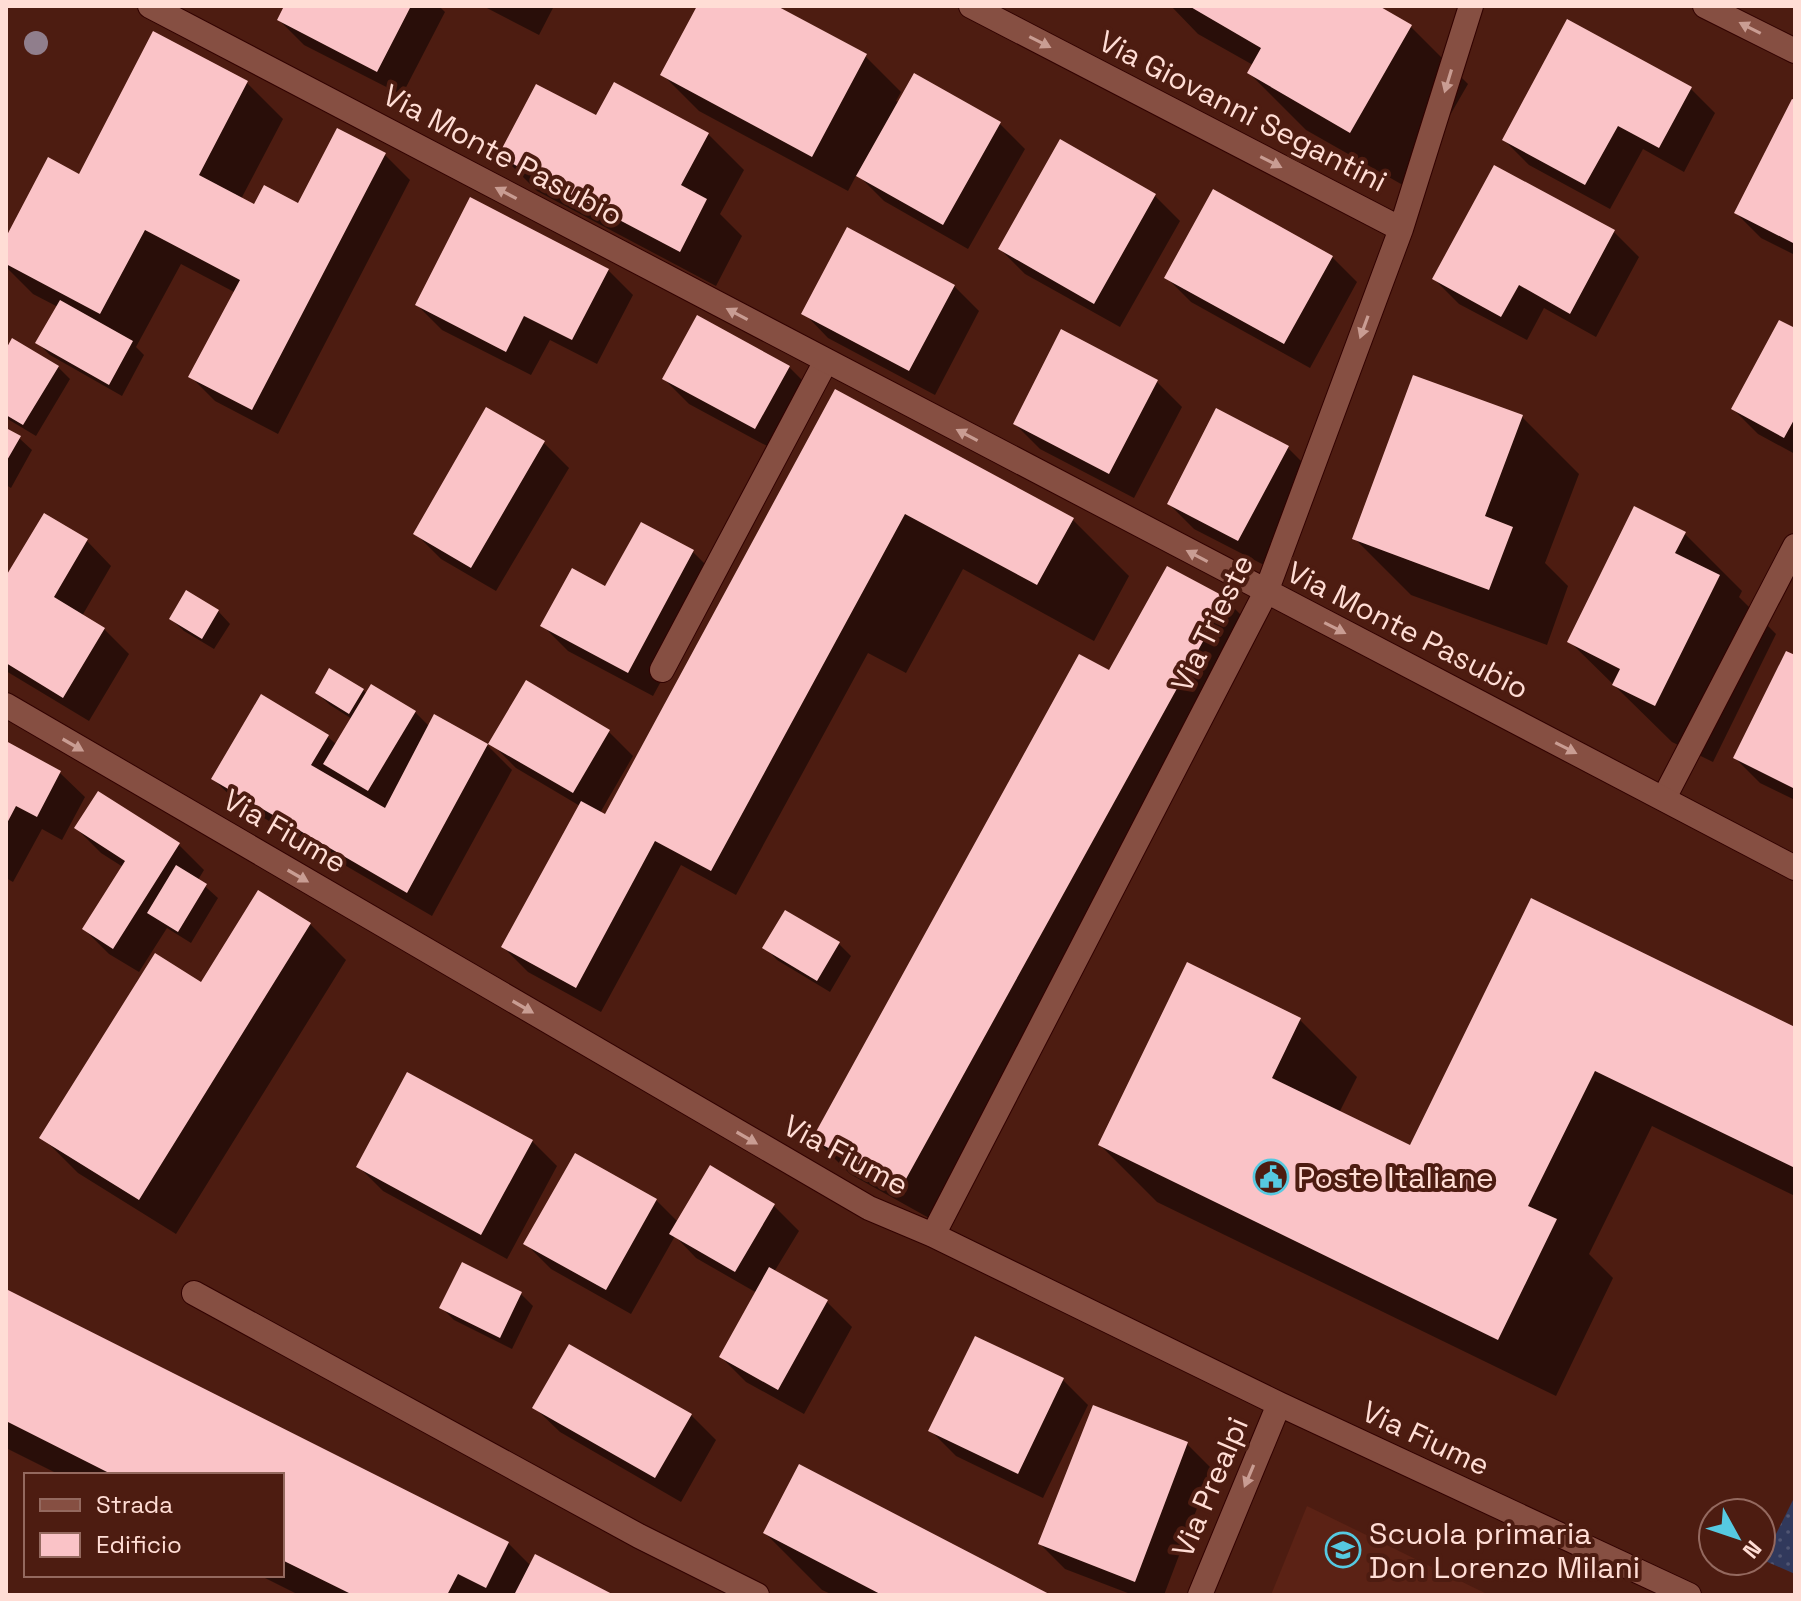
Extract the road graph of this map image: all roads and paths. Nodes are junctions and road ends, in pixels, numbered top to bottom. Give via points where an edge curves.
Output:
1 (150, 6) edge
2 (971, 6) edge
3 (1471, 6) edge
4 (1705, 6) edge
5 (1795, 51) edge
6 (1401, 229) junction
7 (826, 361) junction
8 (1795, 546) edge
9 (1266, 592) junction
10 (662, 670) dead end
11 (6, 705) edge
12 (1664, 798) junction
13 (1795, 868) edge
14 (933, 1235) junction
15 (194, 1293) dead end
16 (1279, 1404) junction
17 (757, 1595) edge
18 (1200, 1595) edge
19 (1689, 1595) edge

7 -> 1 street, Via Monte Pasubio
2 -> 6 street, Via Giovanni Segantini
3 -> 6 street, Via Trieste
5 -> 4 street
6 -> 9 street, Via Trieste
9 -> 7 street, Via Monte Pasubio
7 - 10 street
8 - 12 street
9 -> 12 street, Via Monte Pasubio
9 - 14 street, Via Trieste
11 -> 14 street, Via Fiume via 869,1208
12 - 13 street, Via Monte Pasubio
14 - 16 street, Via Fiume
15 - 17 street
16 -> 18 street, Via Prealpi
16 - 19 street, Via Fiume

